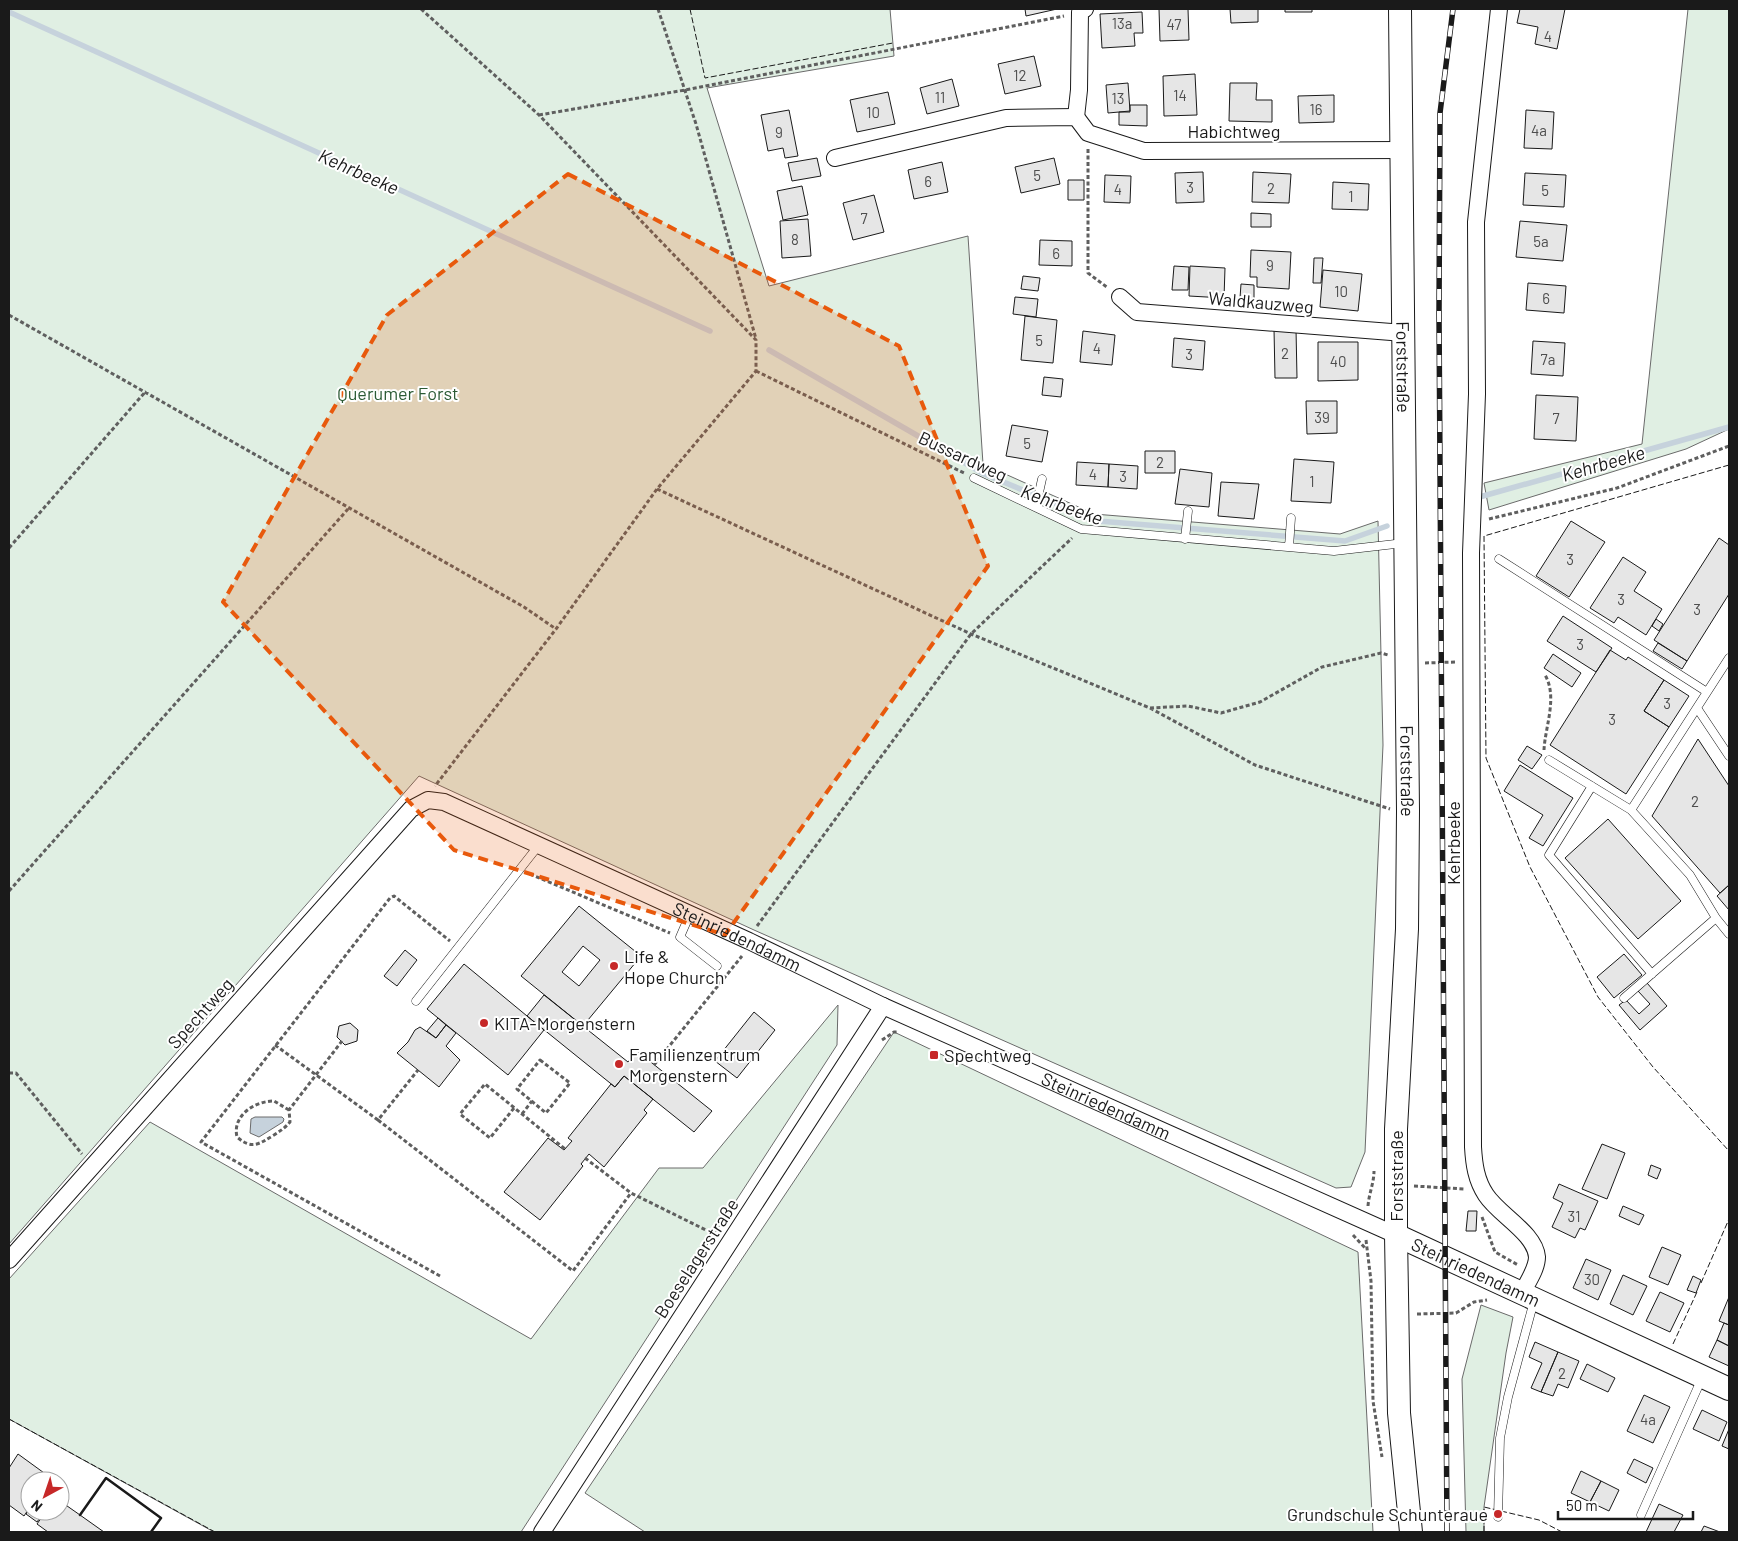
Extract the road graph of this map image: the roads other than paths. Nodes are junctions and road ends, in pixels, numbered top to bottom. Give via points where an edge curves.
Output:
1 (1400, 9) edge
2 (1499, 9) edge
3 (1082, 11) edge
4 (1076, 117) junction
5 (1403, 150) junction
6 (835, 158) dead end
7 (1120, 297) road end
8 (1404, 333) junction
9 (974, 478) road end
10 (1042, 479) dead end
11 (1036, 506) junction
12 (1188, 511) dead end
13 (1291, 518) dead end
14 (1185, 539) junction
15 (1406, 543) junction
16 (1288, 547) junction
17 (1499, 558) dead end
18 (1729, 658) edge
19 (1707, 692) junction
20 (1697, 708) junction
21 (1729, 756) edge
22 (1549, 760) road end
23 (1592, 786) junction
24 (428, 800) joint
25 (1631, 810) junction
26 (539, 845) junction
27 (690, 914) junction
28 (1716, 918) junction
29 (1729, 934) edge
30 (716, 966) dead end
31 (1652, 974) junction
32 (1624, 998) dead end
33 (416, 1001) dead end
34 (883, 1006) junction
35 (1396, 1235) junction
36 (9, 1260) edge
37 (1528, 1296) junction
38 (1702, 1376) junction
39 (1729, 1389) edge
40 (1641, 1515) dead end
41 (1498, 1517) dead end
42 (542, 1532) edge
43 (1411, 1532) edge

1 - 5 main road, Forststraße
2 - 37 street, Kehrbeeke via 1476,222 1477,394 1471,546 1473,1147 1476,1174 1487,1197 1533,1244 1537,1259
3 - 4 street
4 - 5 street, Habichtweg via 1088,132 1144,151
4 - 6 street via 1006,118
5 - 8 main road, Forststraße
7 - 8 street, Waldkauzweg via 1137,312
8 - 15 main road, Forststraße
9 - 11 lane, Bussardweg
10 - 11 lane
11 - 14 lane, Bussardweg via 1081,529
12 - 14 lane
13 - 16 lane
14 - 16 lane, Bussardweg
15 - 16 lane, Bussardweg via 1334,551
15 - 35 main road, Forststraße via 1407,929 1398,1072
17 - 19 lane
18 - 19 lane
19 - 20 lane
20 - 21 lane
20 - 25 lane
22 - 23 lane
23 - 25 lane
23 - 31 lane via 1549,854
24 - 26 street, Steinriedendamm via 444,802
24 - 36 street, Spechtweg via 411,809
25 - 28 lane via 1690,875
26 - 27 street, Steinriedendamm
26 - 33 lane
27 - 30 lane via 680,937
27 - 34 street, Steinriedendamm
28 - 29 lane
28 - 31 lane
31 - 32 lane
34 - 35 street, Steinriedendamm
34 - 42 street, Boeselagerstraße
35 - 37 main road, Steinriedendamm
35 - 43 main road, Forststraße via 1399,1413
37 - 38 main road, Steinriedendamm
37 - 41 lane via 1500,1438
38 - 39 main road, Steinriedendamm
38 - 40 lane

